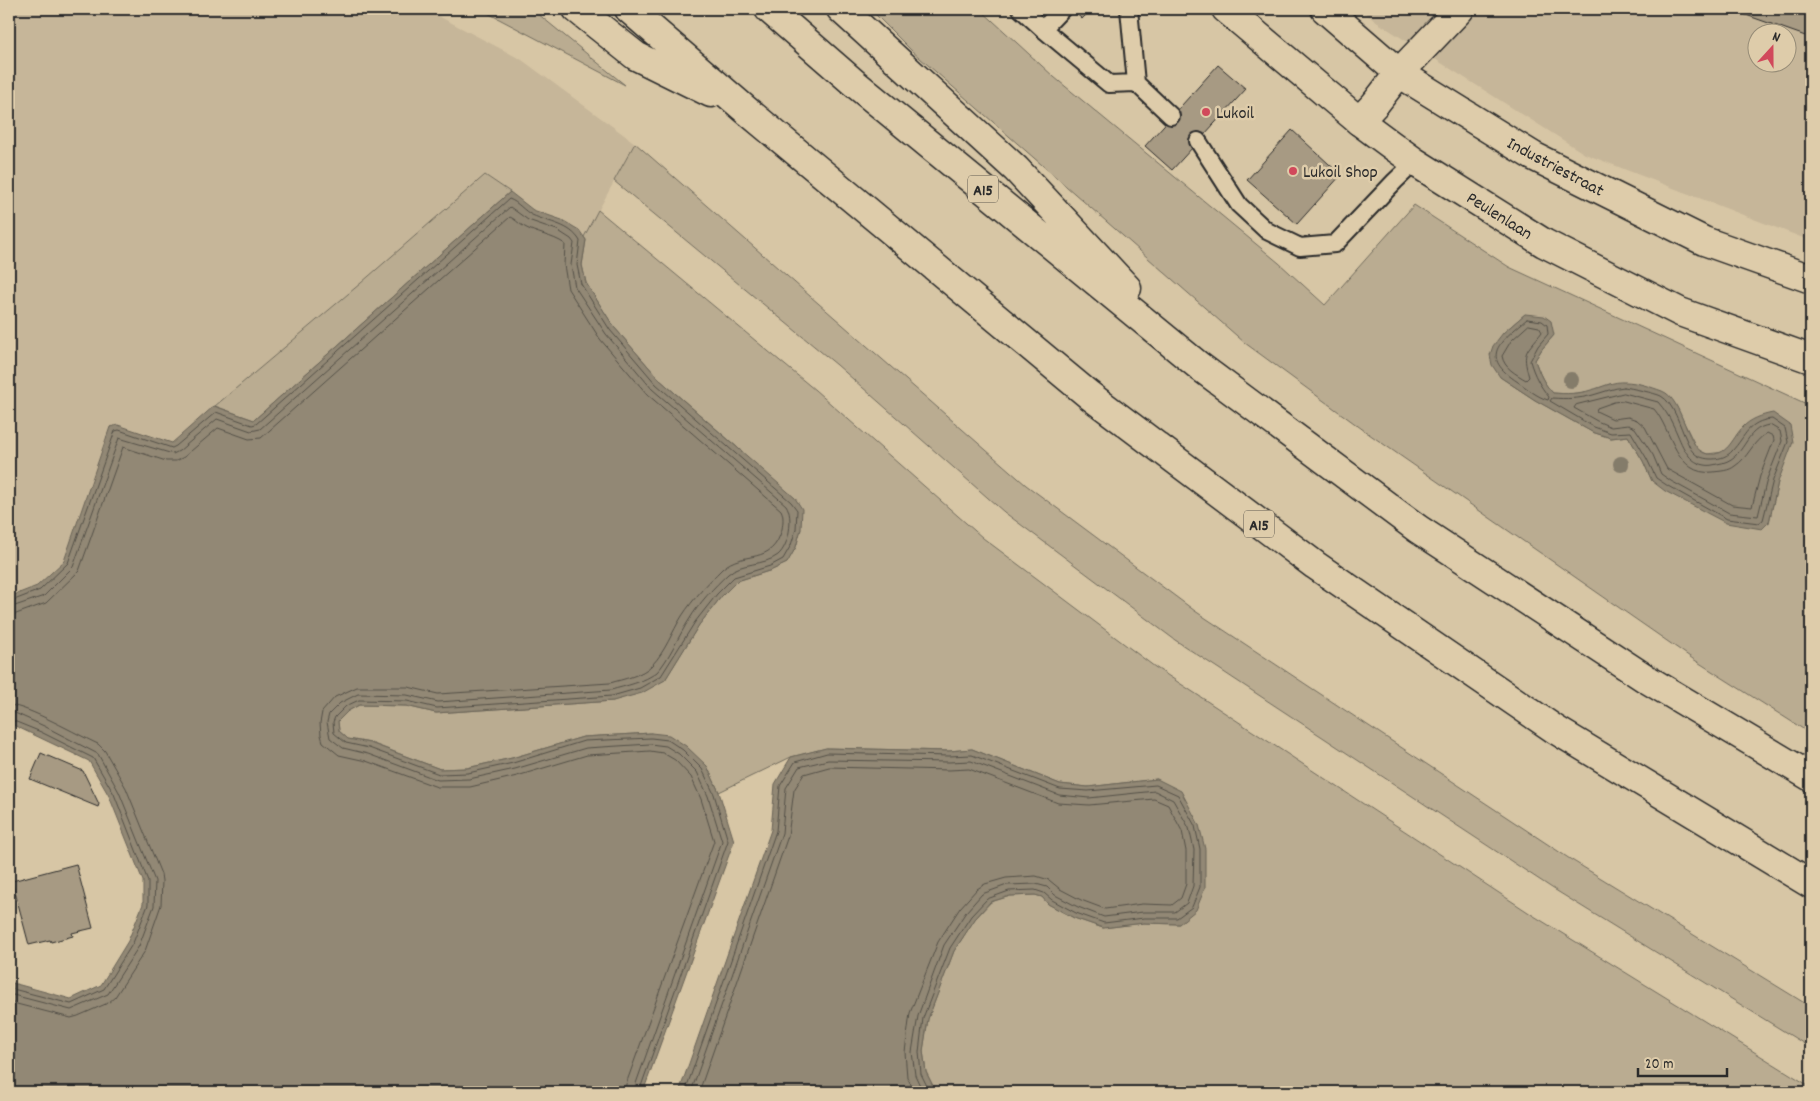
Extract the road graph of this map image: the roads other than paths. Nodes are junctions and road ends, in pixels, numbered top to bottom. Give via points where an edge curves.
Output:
1 (578, 9) edge
2 (629, 9) edge
3 (770, 9) edge
4 (841, 9) edge
5 (1021, 9) edge
6 (1062, 9) edge
7 (1129, 9) edge
8 (1226, 9) edge
9 (1325, 9) edge
10 (1460, 9) edge
11 (1043, 29) junction
12 (1399, 74) junction
13 (1136, 83) junction
14 (746, 110) junction
15 (1171, 116) dead end
16 (1360, 121) junction
17 (1198, 141) dead end
18 (1415, 162) junction
19 (1811, 279) edge
20 (1811, 359) edge
21 (1199, 366) junction
22 (1811, 777) edge
23 (1811, 884) edge

1 - 14 main road, A15 via 636,56
2 - 14 main road, A15
3 - 21 main road, A15 via 853,82
4 - 21 main road, A15 via 1016,169
5 - 11 lane
6 - 11 lane
7 - 13 lane
8 - 16 main road, Peulenlaan
9 - 12 main road, Industriestraat
10 - 12 main road
11 - 13 lane via 1108,84
12 - 16 main road
12 - 19 main road, Industriestraat via 1533,156 1704,241
13 - 15 lane
14 - 23 main road, A15 via 1089,395 1315,565 1556,730
16 - 18 main road, Peulenlaan
17 - 18 lane via 1239,205 1267,231 1300,247 1336,244
18 - 20 main road, Peulenlaan via 1544,243 1680,312
21 - 22 main road, A15 via 1418,529 1645,678

